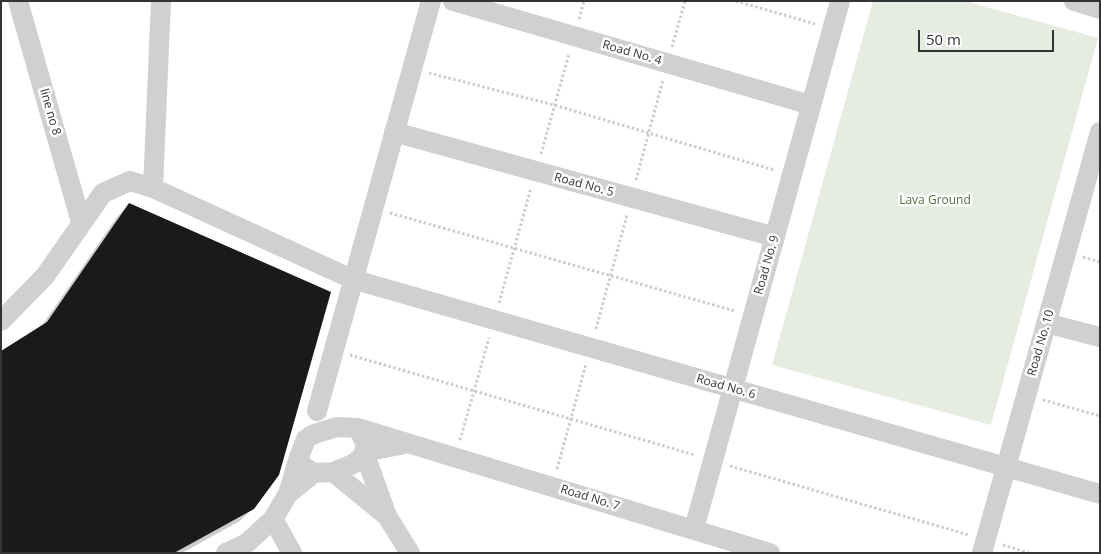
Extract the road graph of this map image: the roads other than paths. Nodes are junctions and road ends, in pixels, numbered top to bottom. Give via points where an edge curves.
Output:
1 (18, 1) edge
2 (161, 1) edge
3 (431, 1) edge
4 (453, 1) edge
5 (840, 1) edge
6 (1074, 1) edge
7 (1100, 9) edge
8 (811, 105) junction
9 (394, 132) junction
10 (1100, 132) edge
11 (1093, 180) edge
12 (154, 188) junction
13 (81, 222) junction
14 (774, 237) junction
15 (352, 279) junction
16 (1, 321) edge
17 (1046, 323) junction
18 (1100, 337) edge
19 (733, 388) junction
20 (317, 411) junction
21 (337, 427) junction
22 (358, 428) junction
23 (409, 443) junction
24 (302, 448) junction
25 (1006, 467) junction
26 (323, 472) junction
27 (288, 494) junction
28 (1100, 494) edge
29 (387, 516) junction
30 (273, 519) junction
31 (694, 530) junction
32 (984, 546) edge
33 (226, 553) edge
34 (292, 553) edge
35 (410, 553) edge
36 (770, 553) edge

1 - 13 street, line no 8
2 - 12 street
3 - 9 street
4 - 8 street, Road No. 4
5 - 8 street, Road No. 9
6 - 7 street
8 - 14 street, Road No. 9
9 - 14 street, Road No. 5
9 - 15 street
10 - 11 street, Road No. 10
11 - 17 street, Road No. 10
12 - 13 street, Road No. 6 via 130,181 103,193
12 - 15 street, Road No. 6
13 - 16 street, Road No. 6 via 45,276
14 - 19 street, Road No. 9
15 - 19 street, Road No. 6
15 - 20 street
17 - 18 street
17 - 25 street, Road No. 10
19 - 25 street, Road No. 6
19 - 31 street, Road No. 9
20 - 21 street
20 - 24 street
21 - 22 street
21 - 24 street via 314,434
22 - 23 street, Road No. 7
22 - 26 street via 366,445 363,456 353,464
23 - 29 street via 364,452
23 - 31 street, Road No. 7
24 - 26 street via 301,465
24 - 27 street
25 - 28 street, Road No. 6
25 - 32 street, Road No. 10
26 - 27 street
26 - 29 street
27 - 30 street
29 - 35 street
30 - 33 street via 246,543
30 - 34 street
31 - 36 street, Road No. 7

